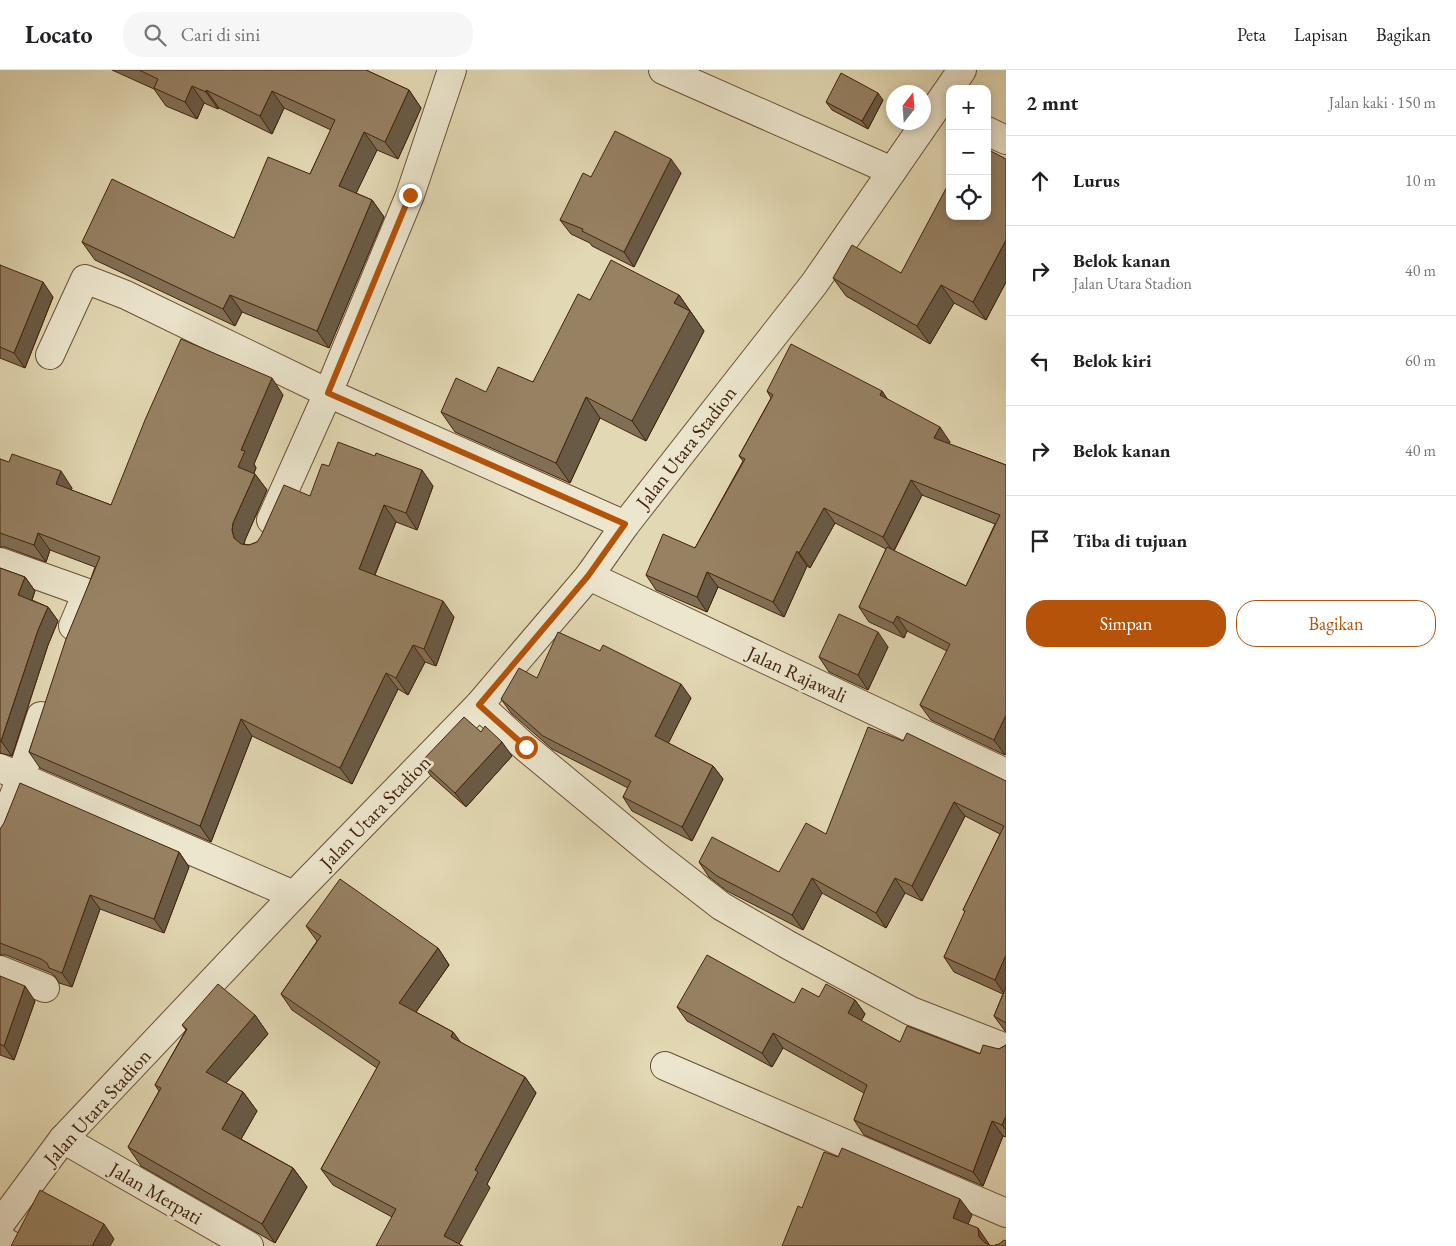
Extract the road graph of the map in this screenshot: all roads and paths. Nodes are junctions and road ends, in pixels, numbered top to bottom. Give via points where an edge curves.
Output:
1 (663, 70) edge
2 (962, 70) edge
3 (446, 72) edge
4 (943, 109) edge
5 (991, 133) edge
6 (1006, 140) edge
7 (892, 171) junction
8 (50, 355) dead end
9 (328, 393) junction
10 (625, 524) junction
11 (260, 546) edge
12 (0, 562) edge
13 (588, 576) junction
14 (63, 650) edge
15 (48, 696) edge
16 (479, 705) junction
17 (11, 772) edge
18 (1006, 773) edge
19 (0, 832) edge
20 (294, 895) junction
21 (0, 970) edge
22 (45, 988) dead end
23 (1006, 1048) edge
24 (665, 1066) dead end
25 (63, 1139) junction
26 (1006, 1213) edge
27 (0, 1224) edge
28 (0, 1239) edge
29 (12, 1246) edge
30 (249, 1246) edge

1 - 7 street
2 - 4 street, Jalan Utara Stadion
3 - 9 street via 410,195
4 - 7 street, Jalan Utara Stadion
5 - 6 street
7 - 10 street, Jalan Utara Stadion via 814,284
8 - 9 street via 85,279 126,295
9 - 10 street
9 - 11 street
10 - 13 street, Jalan Utara Stadion
12 - 14 street via 87,593
13 - 16 street, Jalan Utara Stadion
13 - 18 street, Jalan Rajawali
15 - 17 street
16 - 20 street, Jalan Utara Stadion
16 - 23 street via 653,853 721,906 911,1011
17 - 19 street
17 - 20 street
20 - 25 street, Jalan Utara Stadion
21 - 22 street
24 - 26 street
25 - 27 street, Jalan Utara Stadion
25 - 30 street, Jalan Merpati
28 - 29 street

